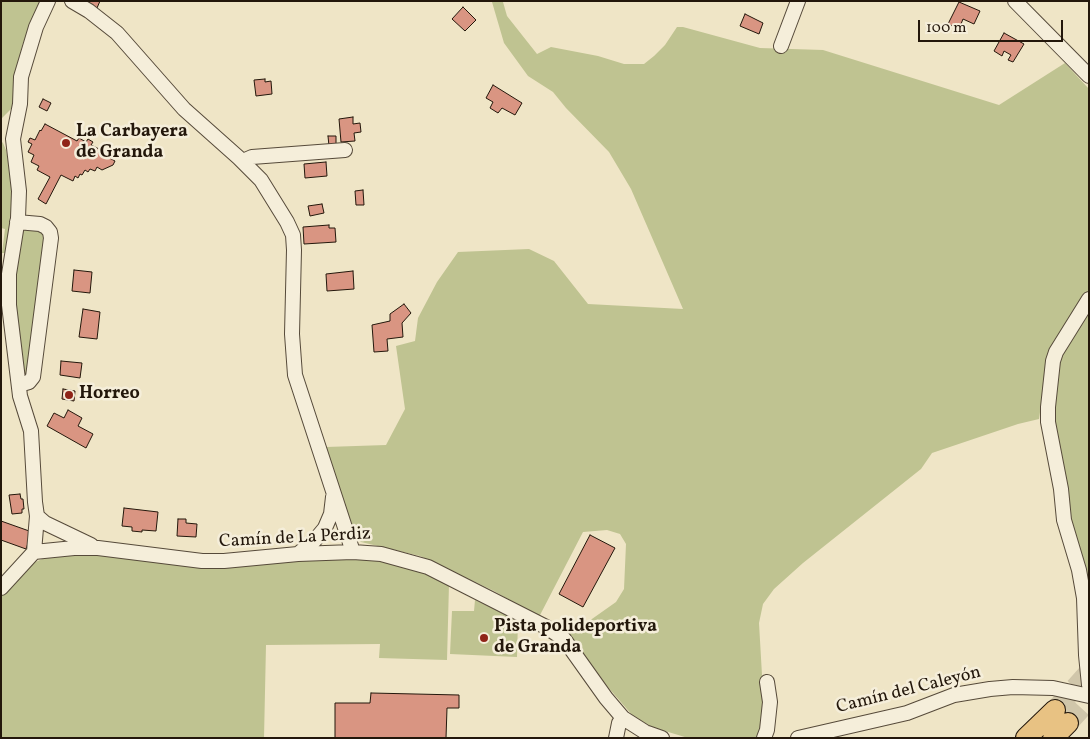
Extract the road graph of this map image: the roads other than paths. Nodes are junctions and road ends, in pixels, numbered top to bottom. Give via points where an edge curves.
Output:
1 (48, 1) edge
2 (72, 1) edge
3 (798, 1) edge
4 (1015, 1) edge
5 (781, 46) dead end
6 (1089, 76) edge
7 (345, 150) dead end
8 (243, 161) junction
9 (18, 222) junction
10 (5, 278) edge
11 (1089, 299) edge
12 (1, 319) edge
13 (12, 332) junction
14 (19, 385) junction
15 (333, 491) junction
16 (37, 516) junction
17 (98, 548) junction
18 (34, 552) junction
19 (353, 552) junction
20 (298, 554) junction
21 (1, 588) edge
22 (767, 682) dead end
23 (1089, 685) edge
24 (1089, 696) edge
25 (623, 718) junction
26 (616, 738) edge
27 (662, 738) edge
28 (764, 738) edge
29 (798, 738) edge
30 (1026, 738) edge
31 (1053, 738) edge

1 - 9 street via 36,27 21,77 13,139
2 - 8 street via 117,33 184,109
3 - 5 street
4 - 6 street
7 - 8 street via 252,157
8 - 15 street via 261,180 292,235 295,375
9 - 10 street
9 - 14 street via 40,224 50,232 51,238 44,325 33,377
10 - 13 street
11 - 23 street via 1056,352 1048,422 1064,520 1082,584
12 - 13 street
13 - 14 street
14 - 16 street via 31,431
15 - 19 street
15 - 20 street via 331,514 325,528
16 - 17 street via 73,538
16 - 18 street
17 - 18 street, Camín de La Perdiz
17 - 20 street, Camín de La Perdiz via 224,562
18 - 21 street
19 - 20 street, Camín de La Perdiz
19 - 25 street, Camín de La Perdiz via 381,554 428,567 546,627 564,639
22 - 28 street via 770,702
24 - 29 street, Camín del Caleyón via 1052,688 990,689 954,696 907,713
25 - 26 street
25 - 27 street, Camín de La Perdiz
30 - 31 highway via 1062,716

